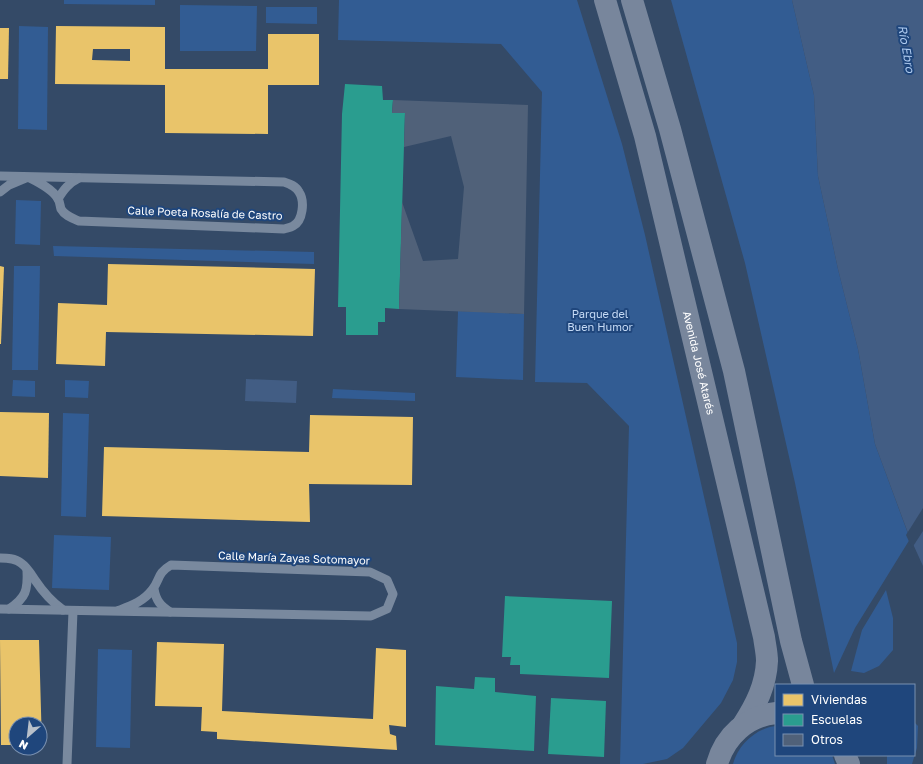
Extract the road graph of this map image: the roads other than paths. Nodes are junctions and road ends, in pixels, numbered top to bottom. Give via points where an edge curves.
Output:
1 (605, 0) edge
2 (632, 0) edge
3 (0, 176) edge
4 (28, 177) junction
5 (79, 178) junction
6 (0, 192) edge
7 (58, 199) junction
8 (0, 558) edge
9 (27, 568) junction
10 (154, 589) junction
11 (5, 609) edge
12 (63, 610) junction
13 (73, 611) junction
14 (117, 611) junction
15 (170, 612) junction
16 (803, 684) edge
17 (775, 713) edge
18 (743, 725) junction
19 (67, 764) edge
20 (717, 764) edge

1 - 18 main road, Avenida José Atarés via 645,136 764,637 767,661 764,683
2 - 16 main road via 670,129 734,371 789,633
3 - 4 lane, Calle Poeta Rosalía de Castro
4 - 5 lane, Calle Poeta Rosalía de Castro
4 - 6 lane, Calle Poeta Rosalía de Castro
4 - 7 lane, Calle Poeta Rosalía de Castro via 39,182
5 - 7 lane via 71,182
5 - 7 lane, Calle Poeta Rosalía de Castro via 284,182 300,193 303,205 300,219 294,226 284,229 79,221 66,216
8 - 9 lane via 21,562
9 - 11 lane, Calle María Zayas Sotomayor via 28,584 25,593 19,602
9 - 12 lane via 43,592
10 - 14 lane, Calle María Zayas Sotomayor via 136,605
10 - 15 lane via 160,606
10 - 15 lane, Calle María Zayas Sotomayor via 159,576 171,566 370,572 387,580 393,594 387,609 371,616
11 - 12 lane, Calle María Zayas Sotomayor
12 - 13 lane, Calle María Zayas Sotomayor
13 - 14 lane, Calle María Zayas Sotomayor
13 - 19 lane
14 - 15 lane, Calle María Zayas Sotomayor
17 - 18 main road via 755,718
18 - 20 main road via 722,749

